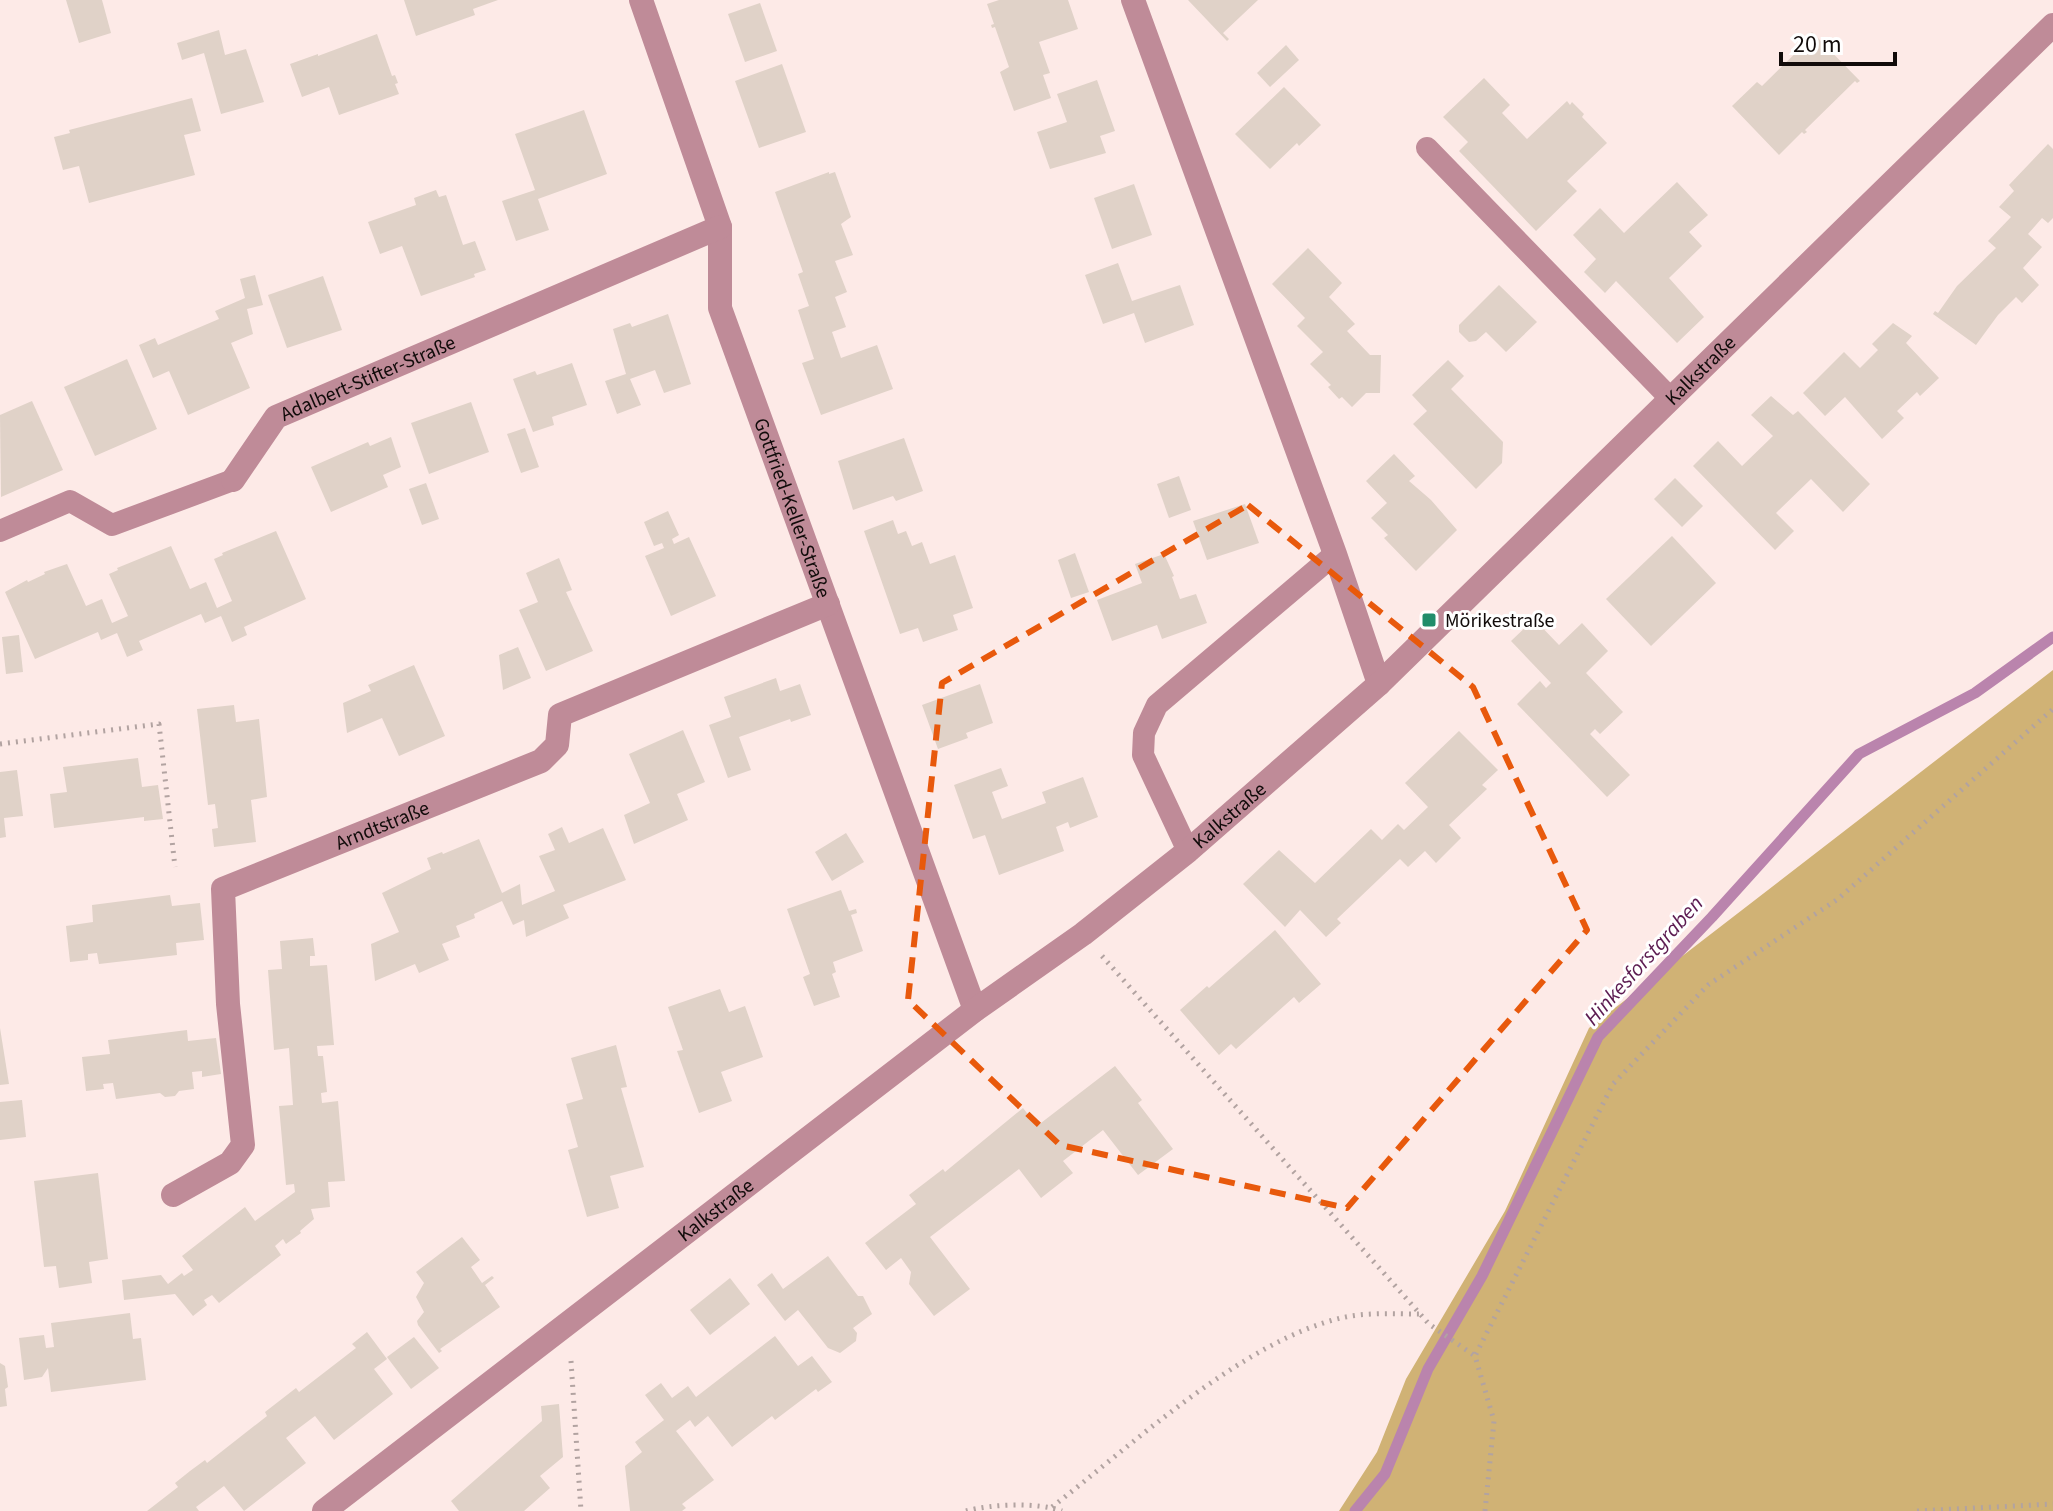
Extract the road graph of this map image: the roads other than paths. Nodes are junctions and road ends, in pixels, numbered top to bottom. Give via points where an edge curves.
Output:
1 (641, 0) edge
2 (1133, 0) edge
3 (2053, 25) edge
4 (1427, 148) dead end
5 (720, 227) junction
6 (1671, 399) junction
7 (233, 480) joint
8 (0, 531) edge
9 (1335, 554) junction
10 (828, 604) junction
11 (1379, 684) junction
12 (1188, 851) junction
13 (975, 1010) junction
14 (173, 1195) dead end
15 (324, 1511) edge

1 - 5 street, Gottfried-Keller-Straße
2 - 9 street
3 - 6 street, Kalkstraße
4 - 6 lane
5 - 7 street, Adalbert-Stifter-Straße via 276,417
5 - 10 street, Gottfried-Keller-Straße via 720,308
6 - 11 street, Kalkstraße
7 - 8 lane, Adalbert-Stifter-Straße via 112,525 70,501
9 - 11 street
9 - 12 lane via 1157,705 1144,733 1143,755
10 - 13 street, Gottfried-Keller-Straße
10 - 14 street, Arndtstraße via 560,715 557,745 541,761 223,889 243,1145 230,1163
11 - 12 street, Kalkstraße
12 - 13 street, Kalkstraße
13 - 15 street, Kalkstraße

